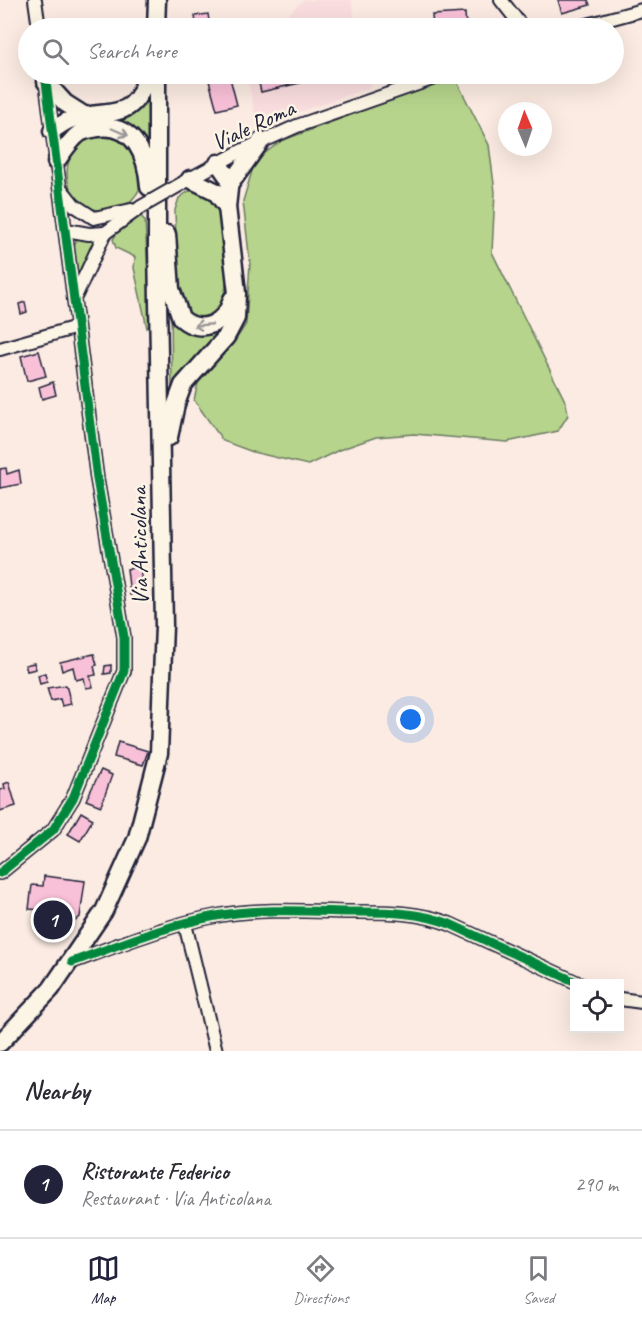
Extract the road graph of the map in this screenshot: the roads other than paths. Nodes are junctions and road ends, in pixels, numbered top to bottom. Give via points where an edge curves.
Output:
1 (35, 0) edge
2 (157, 0) edge
3 (501, 0) edge
4 (642, 10) edge
5 (38, 18) edge
6 (156, 18) edge
7 (515, 18) edge
8 (613, 18) edge
9 (46, 84) edge
10 (50, 84) edge
11 (143, 84) edge
12 (156, 84) edge
13 (418, 84) edge
14 (87, 117) junction
15 (52, 131) junction
16 (80, 133) junction
17 (261, 141) junction
18 (56, 162) junction
19 (218, 163) junction
20 (186, 181) junction
21 (59, 185) junction
22 (226, 196) junction
23 (158, 202) junction
24 (141, 207) junction
25 (94, 218) junction
26 (66, 230) junction
27 (105, 232) junction
28 (157, 247) junction
29 (235, 284) junction
30 (74, 299) junction
31 (77, 327) junction
32 (0, 349) edge
33 (163, 479) junction
34 (0, 873) edge
35 (185, 924) junction
36 (72, 962) junction
37 (570, 979) edge
38 (624, 1000) edge
39 (642, 1002) edge
40 (0, 1043) edge
41 (216, 1051) edge

1 - 5 street
2 - 6 main road
3 - 7 street
4 - 8 street
9 - 15 street
10 - 14 main road via 65,103
11 - 14 main road via 128,106 111,114
12 - 23 main road, Via Anticolana
13 - 17 street, Viale Roma
14 - 15 main road via 70,120
15 - 16 main road
15 - 18 street
16 - 18 main road
16 -> 28 main road via 113,128 129,135 138,146 148,171
17 - 19 street, Viale Roma
17 - 22 main road
18 - 21 street
19 - 20 street, Viale Roma
19 - 22 main road
20 - 22 main road
20 - 24 street, Viale Roma, bridge
21 - 25 street via 74,205
21 - 26 street
22 - 29 main road
23 - 28 main road, Via Anticolana
29 -> 23 main road via 229,310 219,321 199,327 181,318 173,300 166,228
24 - 25 street
24 - 27 street
25 - 26 street
26 - 27 street
26 - 30 street
27 - 30 street
28 - 33 main road, Via Anticolana
29 - 33 main road via 237,313 231,330 188,377 177,400
30 - 31 street
31 - 32 street
31 - 34 street via 99,494 124,637 125,666 66,812 48,834
33 - 36 main road, Via Anticolana via 162,707 156,771 125,869 99,921
35 - 36 street
35 - 37 street via 251,912 421,915 450,924
35 - 41 street
36 - 40 main road, Via Anticolana
38 - 39 street

